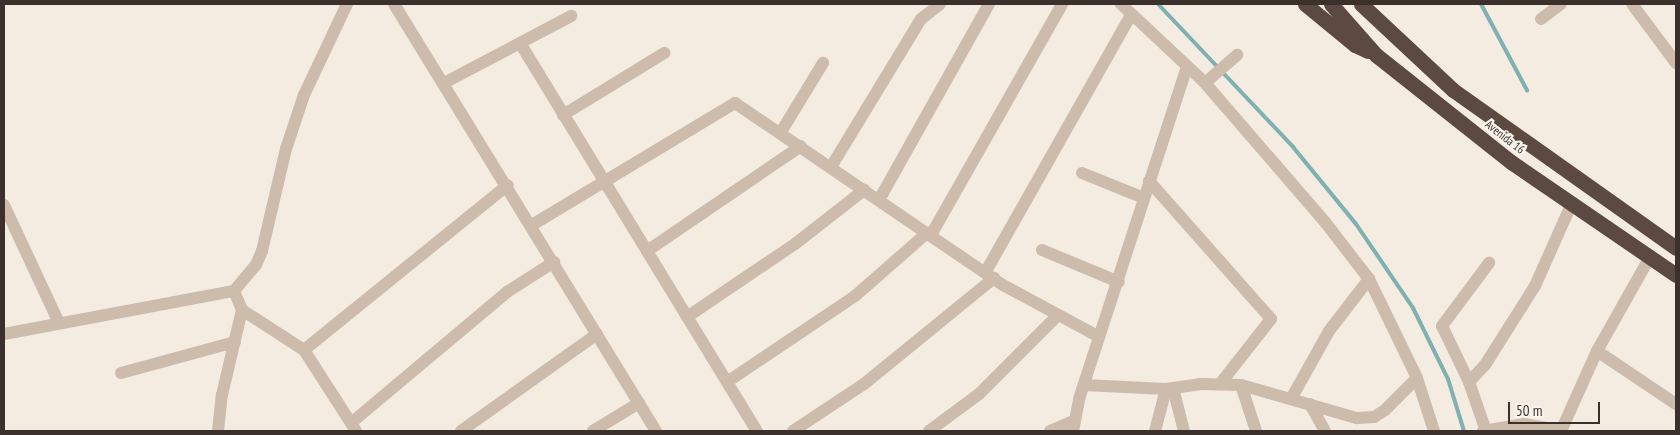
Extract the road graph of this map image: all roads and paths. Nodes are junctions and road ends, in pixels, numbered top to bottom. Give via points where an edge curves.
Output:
1 (347, 4) edge
2 (394, 4) edge
3 (940, 4) edge
4 (989, 4) edge
5 (1062, 4) edge
6 (1121, 4) edge
7 (1305, 4) edge
8 (1331, 4) edge
9 (1361, 4) edge
10 (1561, 4) edge
11 (1632, 4) edge
12 (1131, 15) junction
13 (571, 16) dead end
14 (1541, 20) dead end
15 (520, 43) junction
16 (664, 54) dead end
17 (1237, 55) dead end
18 (1376, 55) junction
19 (823, 62) dead end
20 (1676, 62) edge
21 (1188, 67) junction
22 (444, 83) junction
23 (1205, 83) junction
24 (563, 115) junction
25 (781, 132) junction
26 (801, 146) junction
27 (831, 166) junction
28 (1082, 173) dead end
29 (1149, 181) junction
30 (604, 182) junction
31 (508, 185) junction
32 (864, 190) junction
33 (1144, 198) junction
34 (879, 200) junction
35 (1572, 203) junction
36 (4, 205) edge
37 (532, 225) junction
38 (929, 234) junction
39 (1676, 248) edge
40 (1042, 250) dead end
41 (647, 251) junction
42 (1650, 257) junction
43 (554, 262) junction
44 (1489, 263) dead end
45 (989, 275) junction
46 (1676, 275) edge
47 (1369, 279) junction
48 (1119, 282) junction
49 (234, 291) junction
50 (242, 310) junction
51 (1057, 316) junction
52 (686, 317) junction
53 (59, 323) junction
54 (4, 334) edge
55 (597, 334) junction
56 (1099, 337) junction
57 (235, 342) junction
58 (304, 350) junction
59 (1597, 351) junction
60 (121, 373) dead end
61 (1417, 378) junction
62 (727, 382) junction
63 (1469, 382) junction
64 (1220, 384) junction
65 (1241, 384) junction
66 (1084, 385) junction
67 (1170, 388) junction
68 (1290, 398) junction
69 (639, 403) junction
70 (1310, 404) junction
71 (1676, 404) edge
72 (1074, 426) edge
73 (354, 429) edge
74 (218, 431) edge
75 (461, 431) edge
76 (593, 431) edge
77 (656, 431) edge
78 (757, 431) edge
79 (793, 431) edge
80 (929, 431) edge
81 (1050, 431) edge
82 (1155, 431) edge
83 (1184, 431) edge
84 (1256, 431) edge
85 (1325, 431) edge
86 (1434, 431) edge
87 (1485, 431) edge
88 (1561, 431) edge

1 - 49 street via 304,95 286,148 262,250 256,265
2 - 22 street
3 - 27 street via 920,19
4 - 34 street
5 - 38 street
6 - 12 street
7 - 18 highway via 1354,45
8 - 18 highway, Avenida 16
9 - 39 highway, Avenida 16 via 1453,90
10 - 14 street
11 - 20 street
12 - 21 street
12 - 45 street
13 - 15 street
15 - 22 street
15 - 24 street
16 - 24 street
17 - 23 street
18 - 35 highway, Avenida 16 via 1511,162
19 - 25 street
21 - 23 street
21 - 29 street
22 - 31 street
23 - 47 street via 1319,214
24 - 30 street
25 - 26 street
25 - 30 street via 734,103
26 - 27 street
26 - 41 street
27 - 32 street
28 - 33 street
29 - 33 street
29 - 64 street via 1270,319
30 - 37 street
30 - 41 street
31 - 37 street
31 - 58 street
32 - 34 street
32 - 52 street via 796,244
33 - 48 street
34 - 38 street
35 - 42 highway, Avenida 16
35 - 63 street via 1531,293 1485,365
36 - 53 street
37 - 43 street
38 - 45 street
38 - 62 street via 855,296
40 - 48 street
41 - 52 street
42 - 46 highway, Avenida 16
42 - 59 street
43 - 55 street
43 - 73 street via 507,292
44 - 63 street via 1442,326
45 - 51 street
45 - 79 street via 864,384
47 - 61 street
47 - 68 street via 1330,331
48 - 56 street
49 - 50 street
49 - 53 street
50 - 57 street
50 - 58 street
51 - 56 street
51 - 80 street via 979,394
52 - 62 street
53 - 54 street
55 - 69 street
55 - 75 street
56 - 66 street
57 - 60 street
57 - 74 street
58 - 73 street
59 - 71 street
59 - 88 street
61 - 70 street via 1374,417 1357,418
61 - 86 street
62 - 78 street
63 - 87 street
64 - 65 street
64 - 67 street
65 - 68 street
65 - 84 street
66 - 67 street
66 - 72 street
67 - 82 street
67 - 83 street
68 - 70 street
69 - 76 street
69 - 77 street
70 - 85 street
72 - 81 street
87 - 88 street via 1524,424

